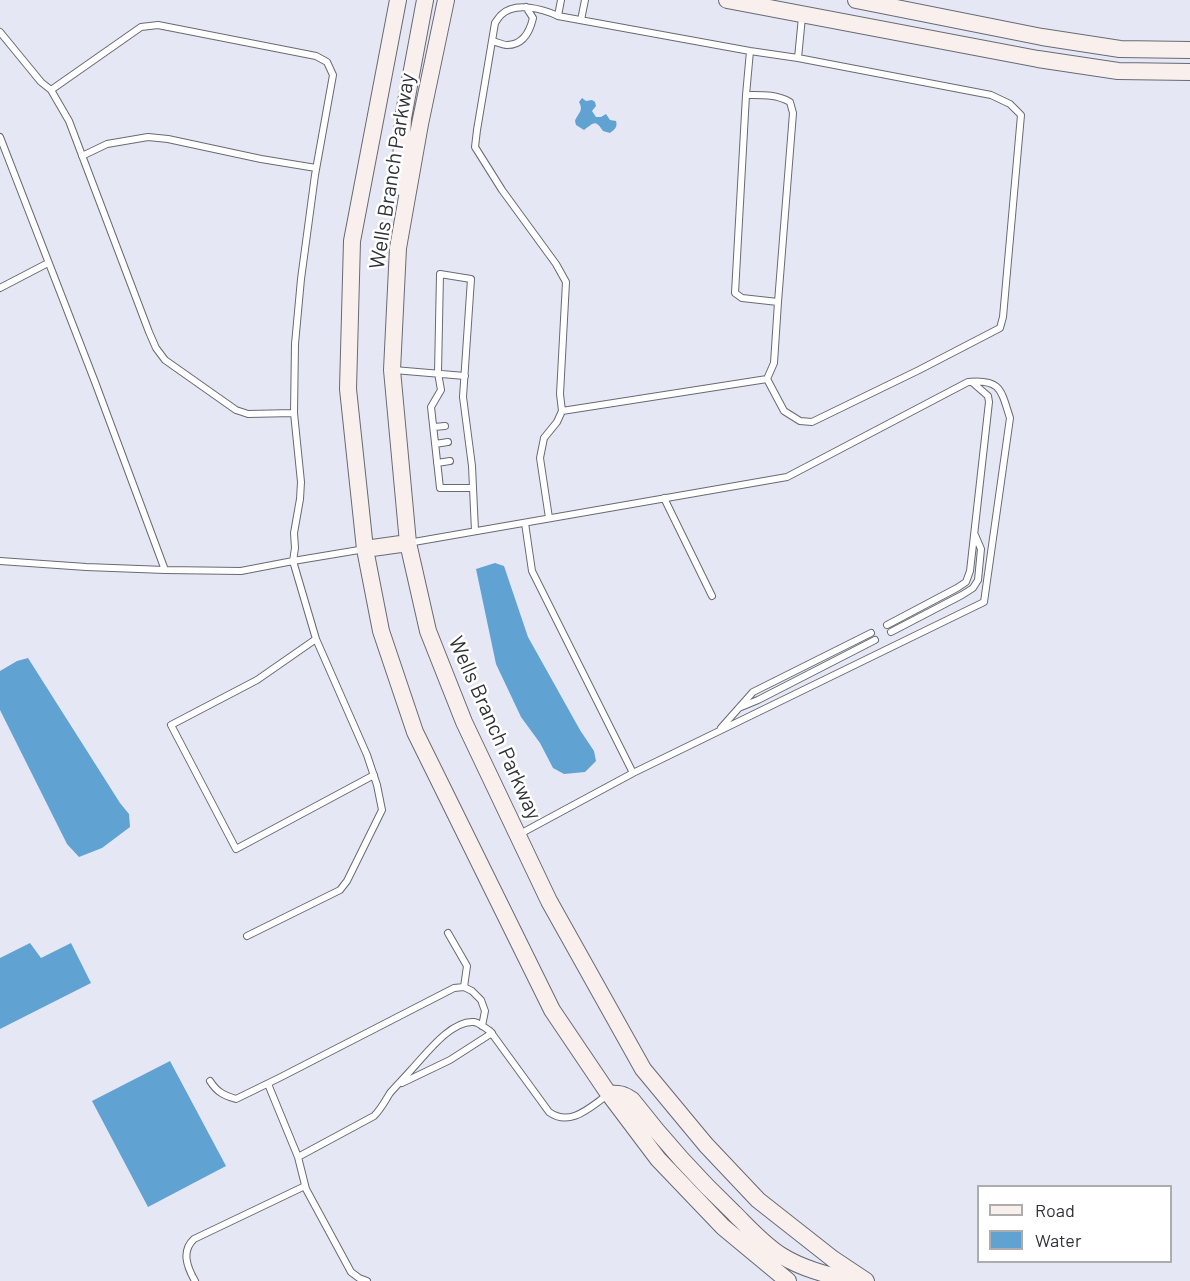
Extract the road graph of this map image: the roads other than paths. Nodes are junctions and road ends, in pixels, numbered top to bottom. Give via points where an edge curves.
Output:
1 (398, 0) edge
2 (425, 0) edge
3 (446, 0) edge
4 (561, 0) edge
5 (585, 0) edge
6 (727, 0) edge
7 (856, 0) edge
8 (526, 7) junction
9 (803, 7) edge
10 (558, 16) junction
11 (581, 20) junction
12 (0, 32) edge
13 (492, 41) junction
14 (1190, 50) edge
15 (750, 51) junction
16 (798, 58) junction
17 (1190, 72) edge
18 (51, 90) junction
19 (746, 95) junction
20 (0, 137) edge
21 (82, 156) junction
22 (316, 168) junction
23 (398, 248) junction
24 (48, 263) junction
25 (0, 288) edge
26 (778, 302) junction
27 (392, 369) junction
28 (438, 374) junction
29 (465, 376) junction
30 (767, 379) junction
31 (972, 382) junction
32 (562, 411) junction
33 (294, 413) junction
34 (446, 426) dead end
35 (434, 427) junction
36 (448, 442) dead end
37 (435, 444) junction
38 (450, 461) dead end
39 (438, 463) junction
40 (473, 488) junction
41 (664, 498) junction
42 (549, 518) junction
43 (525, 523) junction
44 (475, 531) junction
45 (974, 534) junction
46 (408, 543) junction
47 (365, 549) junction
48 (0, 561) edge
49 (293, 561) junction
50 (165, 570) junction
51 (712, 596) dead end
52 (887, 625) dead end
53 (891, 632) dead end
54 (871, 633) dead end
55 (316, 639) junction
56 (875, 640) dead end
57 (737, 709) junction
58 (718, 731) junction
59 (633, 773) junction
60 (374, 775) junction
61 (518, 835) junction
62 (448, 933) dead end
63 (246, 936) dead end
64 (464, 987) junction
65 (482, 1026) junction
66 (492, 1033) junction
67 (210, 1081) dead end
68 (268, 1084) junction
69 (398, 1085) junction
70 (609, 1094) junction
71 (298, 1157) junction
72 (305, 1186) junction
73 (195, 1281) edge
74 (367, 1281) edge
75 (788, 1281) edge
76 (852, 1281) edge
77 (866, 1281) edge

1 - 47 main road, Wells Branch Parkway via 352,241 348,389
2 - 23 main road via 403,118
3 - 23 main road, Wells Branch Parkway
4 - 10 lane
5 - 11 lane
6 - 9 main road
7 - 14 main road via 1120,49
8 - 10 lane
8 - 13 lane via 502,13 495,23
8 - 13 lane via 533,18 524,39 509,45
9 - 16 lane
9 - 17 main road via 1050,61 1118,71
10 - 11 lane
11 - 15 lane
12 - 18 lane
13 - 32 lane via 475,147 566,282
15 - 16 lane
15 - 19 lane
16 - 30 lane via 991,95 1010,104 1021,115 1003,317 1000,328 812,422 800,422 784,411
18 - 21 lane via 69,121
18 - 22 lane via 141,27 159,25 316,56 327,62 333,75
19 - 26 lane via 735,293 742,298
19 - 26 lane via 783,98 790,102 793,113
20 - 24 lane
21 - 22 lane via 107,144 148,137
21 - 33 lane via 149,332 165,360 236,410 248,414
22 - 33 lane via 301,279
23 - 27 main road, Wells Branch Parkway
24 - 25 lane
24 - 50 lane
26 - 30 lane via 774,363
27 - 28 lane
27 - 46 main road, Wells Branch Parkway
28 - 29 lane
28 - 29 lane via 440,274 471,279
28 - 35 lane via 441,390 431,407
29 - 40 lane via 464,424
30 - 32 lane
31 - 41 lane via 787,477
31 - 45 lane via 988,396 989,402
31 - 58 lane via 984,381 1001,390 1010,418 984,602
32 - 42 lane via 544,438 540,458
33 - 49 lane via 302,482
34 - 35 lane
35 - 37 lane
36 - 37 lane
37 - 39 lane
38 - 39 lane
39 - 40 lane via 440,488
40 - 44 lane
41 - 42 lane
41 - 51 lane
42 - 43 lane
43 - 44 lane
43 - 59 lane via 532,571
44 - 46 lane
45 - 52 lane via 966,582
45 - 53 lane via 981,549 978,580 973,588
46 - 47 main road
46 - 61 main road, Wells Branch Parkway via 428,631 464,722
47 - 49 lane
47 - 70 main road, Wells Branch Parkway via 381,631 415,732 552,1010
48 - 50 lane
49 - 50 lane via 241,571
49 - 55 lane
54 - 57 lane via 753,692
55 - 60 lane
55 - 60 lane via 257,680 171,725 236,849
56 - 57 lane
57 - 58 lane
58 - 59 lane
59 - 61 lane
60 - 63 lane via 382,810 344,886
61 - 77 main road, Wells Branch Parkway via 549,901 644,1069 706,1145 758,1200
62 - 64 lane via 467,966
64 - 65 lane via 481,1000
64 - 68 lane via 454,988
65 - 66 lane
65 - 69 lane via 472,1022 454,1028 437,1041
66 - 69 lane via 450,1060
66 - 70 lane via 555,1116 568,1118 579,1114
67 - 68 lane via 217,1091 236,1099
68 - 71 lane
69 - 71 lane via 374,1116
70 - 75 main road, Wells Branch Parkway via 658,1160 723,1227
70 - 76 main road via 632,1100 698,1179 782,1256
71 - 72 lane
72 - 73 lane via 194,1239 186,1255
72 - 74 lane via 351,1272

